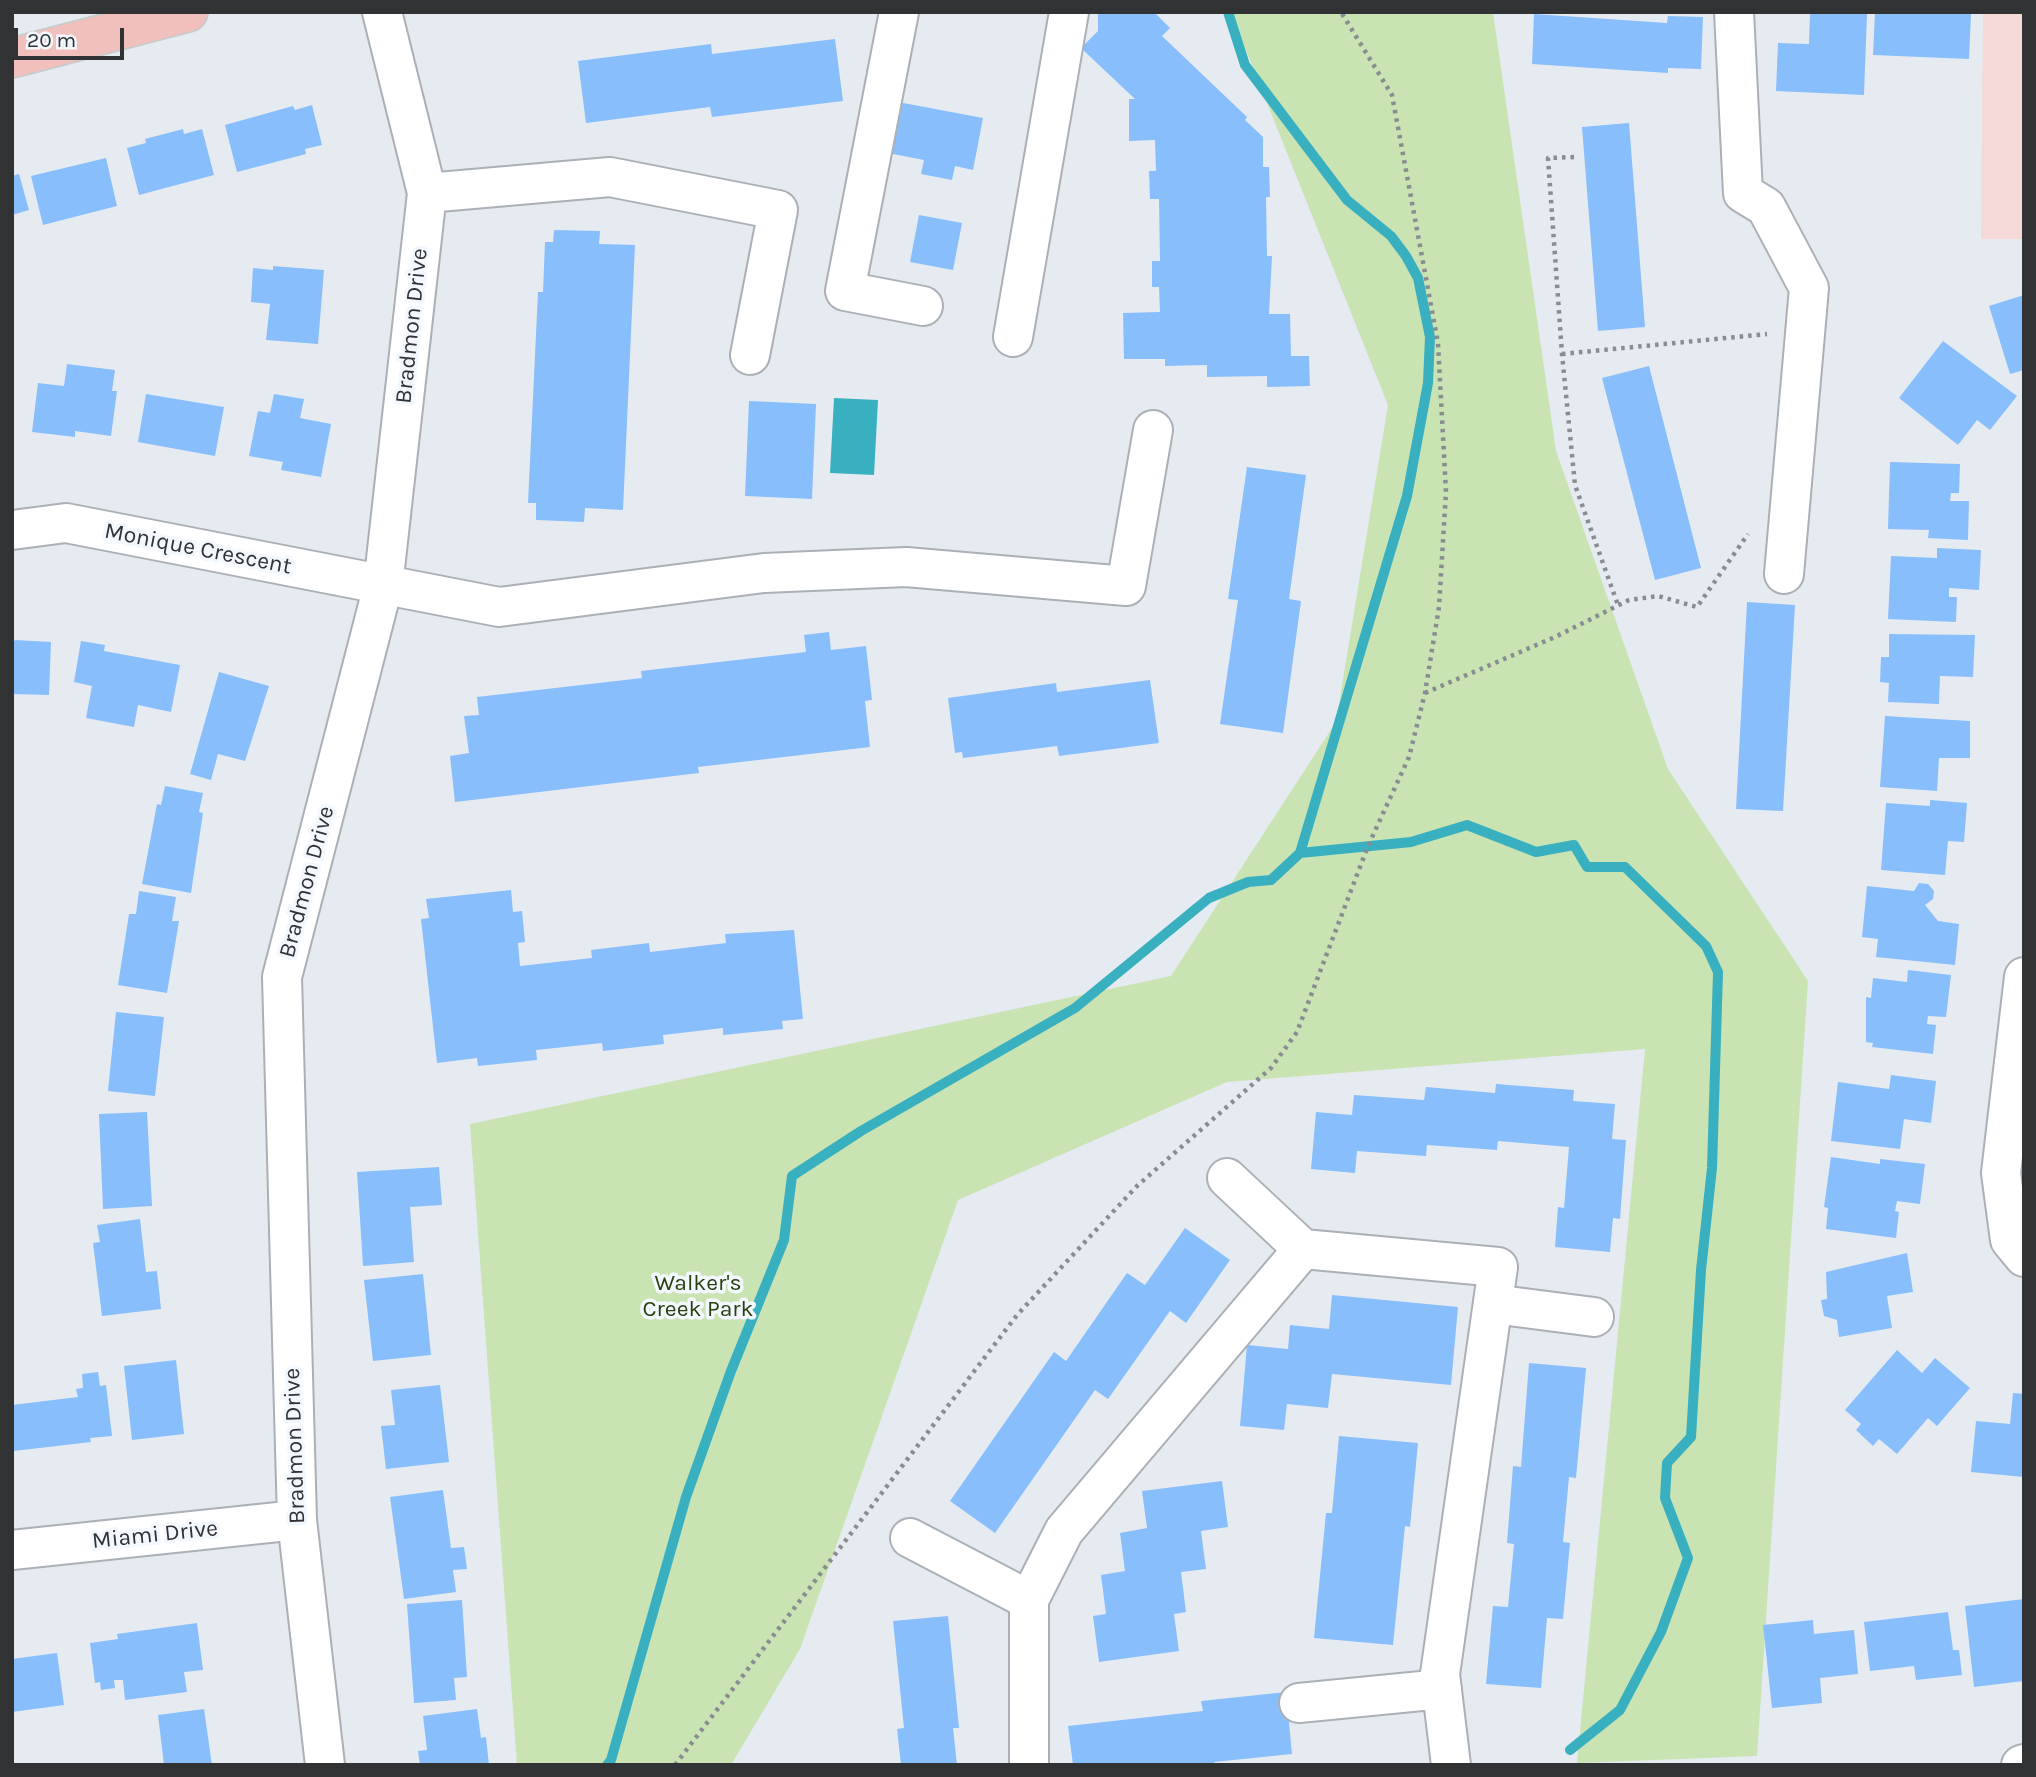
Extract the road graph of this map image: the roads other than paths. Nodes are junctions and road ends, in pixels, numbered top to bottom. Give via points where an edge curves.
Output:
1 (188, 12) edge
2 (382, 12) edge
3 (899, 12) edge
4 (1069, 12) edge
5 (1734, 12) edge
6 (121, 20) edge
7 (12, 58) edge
8 (427, 193) junction
9 (923, 306) dead end
10 (1013, 337) dead end
11 (750, 355) dead end
12 (1153, 430) dead end
13 (12, 530) edge
14 (1784, 574) dead end
15 (383, 586) junction
16 (2024, 976) edge
17 (1227, 1178) dead end
18 (1303, 1249) junction
19 (2024, 1257) edge
20 (1493, 1304) junction
21 (1594, 1317) dead end
22 (297, 1520) junction
23 (910, 1538) dead end
24 (12, 1550) edge
25 (1029, 1600) junction
26 (1442, 1689) junction
27 (1299, 1703) dead end
28 (325, 1765) edge
29 (1029, 1765) edge
30 (1451, 1765) edge

1 - 6 main road
2 - 8 street, Bradmon Drive
3 - 9 street via 845,291
4 - 10 street
5 - 14 street via 1743,193 1766,207 1809,288
6 - 7 main road
8 - 11 street via 610,177 778,210
8 - 15 street, Bradmon Drive
12 - 15 street, Monique Crescent via 1126,586 906,567 764,573 499,607
13 - 15 street, Monique Crescent via 66,523
15 - 22 street, Bradmon Drive via 282,977
16 - 19 street via 2001,1173 2010,1240
17 - 18 street
18 - 20 street via 1498,1267
18 - 25 street via 1064,1531
20 - 21 street
20 - 26 street via 1440,1674
22 - 24 street, Miami Drive
22 - 28 street, Bradmon Drive
23 - 25 street
25 - 29 street
26 - 27 street
26 - 30 street

